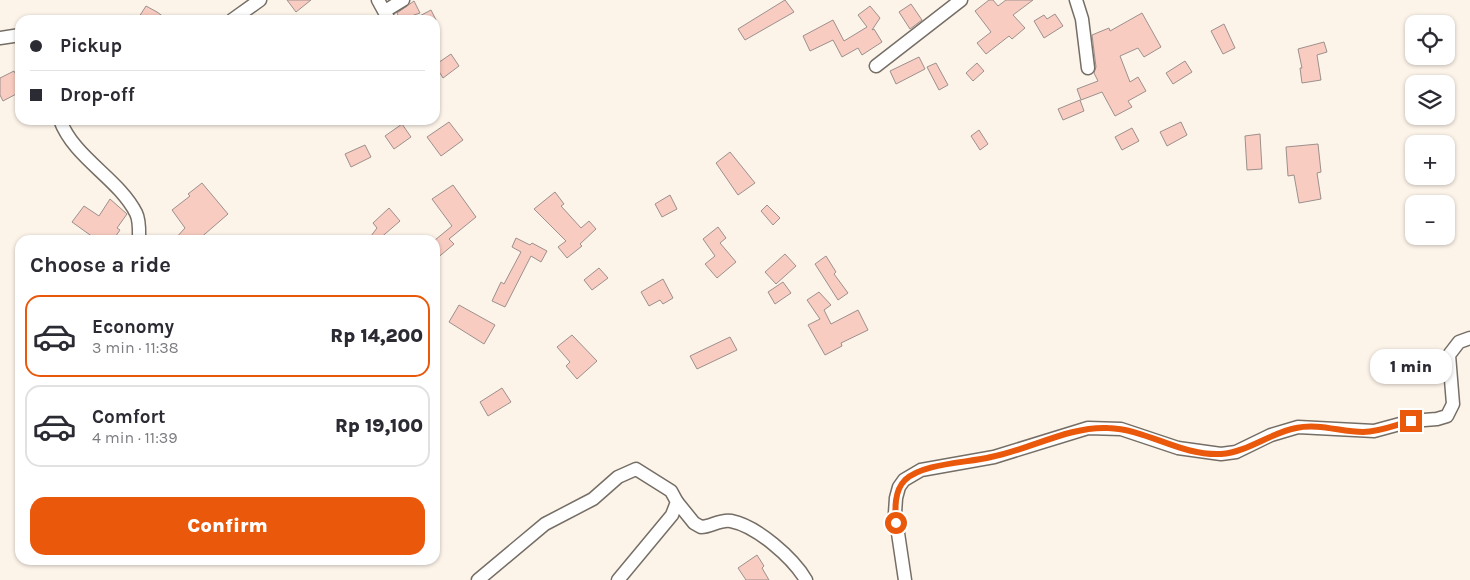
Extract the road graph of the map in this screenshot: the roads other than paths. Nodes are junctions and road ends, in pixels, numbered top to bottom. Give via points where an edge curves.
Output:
1 (260, 0) edge
2 (403, 0) edge
3 (961, 0) edge
4 (1076, 0) edge
5 (384, 10) edge
6 (239, 15) edge
7 (15, 36) edge
8 (0, 38) edge
9 (876, 66) dead end
10 (1088, 68) dead end
11 (63, 125) edge
12 (139, 235) edge
13 (1470, 338) edge
14 (677, 502) junction
15 (478, 580) edge
16 (618, 580) edge
17 (806, 580) edge
18 (905, 580) edge

1 - 6 street
2 - 5 street
3 - 9 street
4 - 10 street via 1082,19
7 - 8 street
11 - 12 street via 74,144 132,208 139,225
13 - 18 street via 1456,344 1449,355 1453,404 1450,413 1443,417 1374,431 1298,427 1271,435 1236,452 1221,454 1178,448 1121,429 1088,428 994,457 922,470 904,480 896,498 895,513
14 - 15 street via 675,495 663,484 643,472 631,470 593,499 529,535
14 - 16 street via 672,514
14 - 17 street via 701,527 730,520 756,532 789,558

